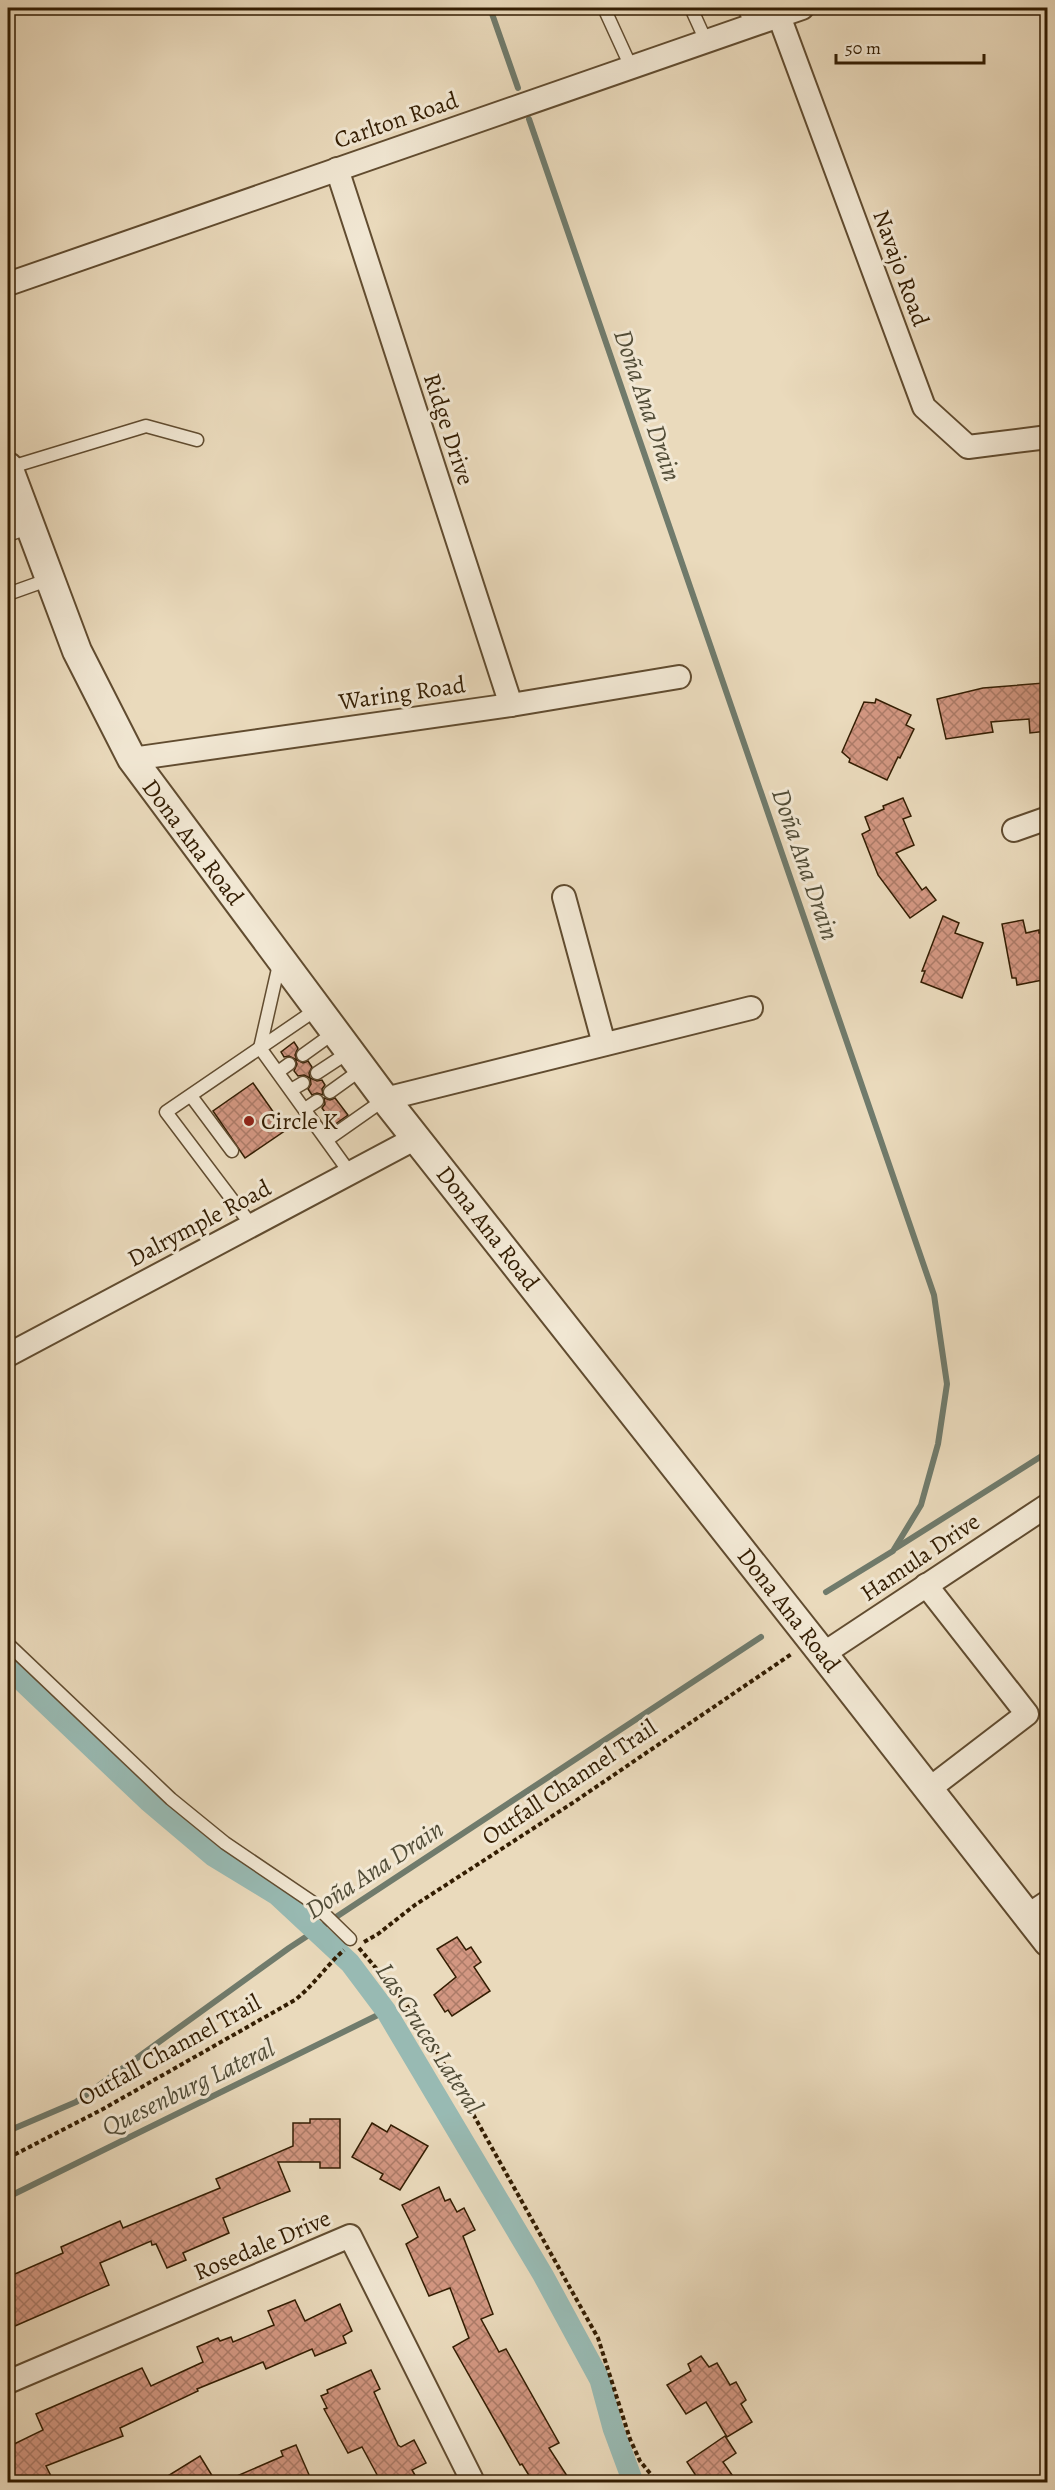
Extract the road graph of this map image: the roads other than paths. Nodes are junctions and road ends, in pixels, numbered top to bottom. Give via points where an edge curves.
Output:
1 (604, 8) edge
2 (692, 8) edge
3 (802, 8) edge
4 (748, 16) edge
5 (778, 16) junction
6 (706, 41) junction
7 (631, 67) junction
8 (337, 169) junction
9 (8, 284) edge
10 (1047, 437) edge
11 (196, 440) dead end
12 (8, 468) edge
13 (19, 531) edge
14 (50, 579) junction
15 (8, 594) edge
16 (679, 677) dead end
17 (511, 705) junction
18 (132, 759) junction
19 (1047, 818) edge
20 (1014, 830) dead end
21 (564, 897) dead end
22 (280, 958) junction
23 (751, 1008) dead end
24 (317, 1009) junction
25 (604, 1044) junction
26 (260, 1048) junction
27 (349, 1051) junction
28 (303, 1055) dead end
29 (289, 1064) dead end
30 (278, 1072) junction
31 (317, 1073) dead end
32 (303, 1083) dead end
33 (291, 1090) junction
34 (330, 1092) dead end
35 (191, 1096) junction
36 (385, 1099) junction
37 (317, 1101) dead end
38 (305, 1109) junction
39 (417, 1138) junction
40 (328, 1139) junction
41 (232, 1150) dead end
42 (350, 1173) junction
43 (252, 1226) junction
44 (8, 1355) edge
45 (1047, 1505) edge
46 (926, 1585) junction
47 (8, 1644) edge
48 (818, 1647) junction
49 (928, 1789) junction
50 (1037, 1909) edge
51 (353, 1942) road end
52 (1047, 1942) edge
53 (8, 2382) edge
54 (473, 2482) edge

1 - 7 lane
2 - 6 lane
3 - 5 street, Carlton Road
4 - 5 street, Carlton Road
4 - 6 street, Carlton Road
5 - 10 street, Navajo Road via 924,407 968,447
6 - 7 street, Carlton Road
7 - 8 street, Carlton Road
8 - 9 street, Carlton Road
8 - 17 street, Ridge Drive
11 - 12 lane via 146,426
12 - 13 street, Dona Ana Road
13 - 14 street, Dona Ana Road
14 - 15 lane
14 - 18 street, Dona Ana Road via 77,651
16 - 17 street, Waring Road
17 - 18 street, Waring Road
18 - 22 street, Dona Ana Road
19 - 20 street
21 - 25 street
22 - 24 street, Dona Ana Road
22 - 26 lane
23 - 25 street
24 - 26 lane
24 - 27 street, Dona Ana Road
25 - 36 street
26 - 30 lane
26 - 35 lane
27 - 28 lane
27 - 31 lane
27 - 34 lane
27 - 36 street, Dona Ana Road
29 - 30 lane
30 - 33 lane
32 - 33 lane
33 - 38 lane
35 - 41 lane
35 - 43 lane via 166,1112
36 - 39 street, Dona Ana Road
36 - 40 lane
37 - 38 lane
38 - 40 lane
39 - 42 street, Dalrymple Road
39 - 48 street, Dona Ana Road
40 - 42 lane
42 - 43 street, Dalrymple Road
43 - 44 street, Dalrymple Road
45 - 46 street, Hamula Drive
46 - 48 street, Hamula Drive
46 - 49 street via 1027,1714
47 - 51 lane via 171,1799 225,1843 312,1902
48 - 49 street, Dona Ana Road
49 - 50 street, Dona Ana Road
50 - 52 street, Dona Ana Road
53 - 54 street, Rosedale Drive via 350,2236

